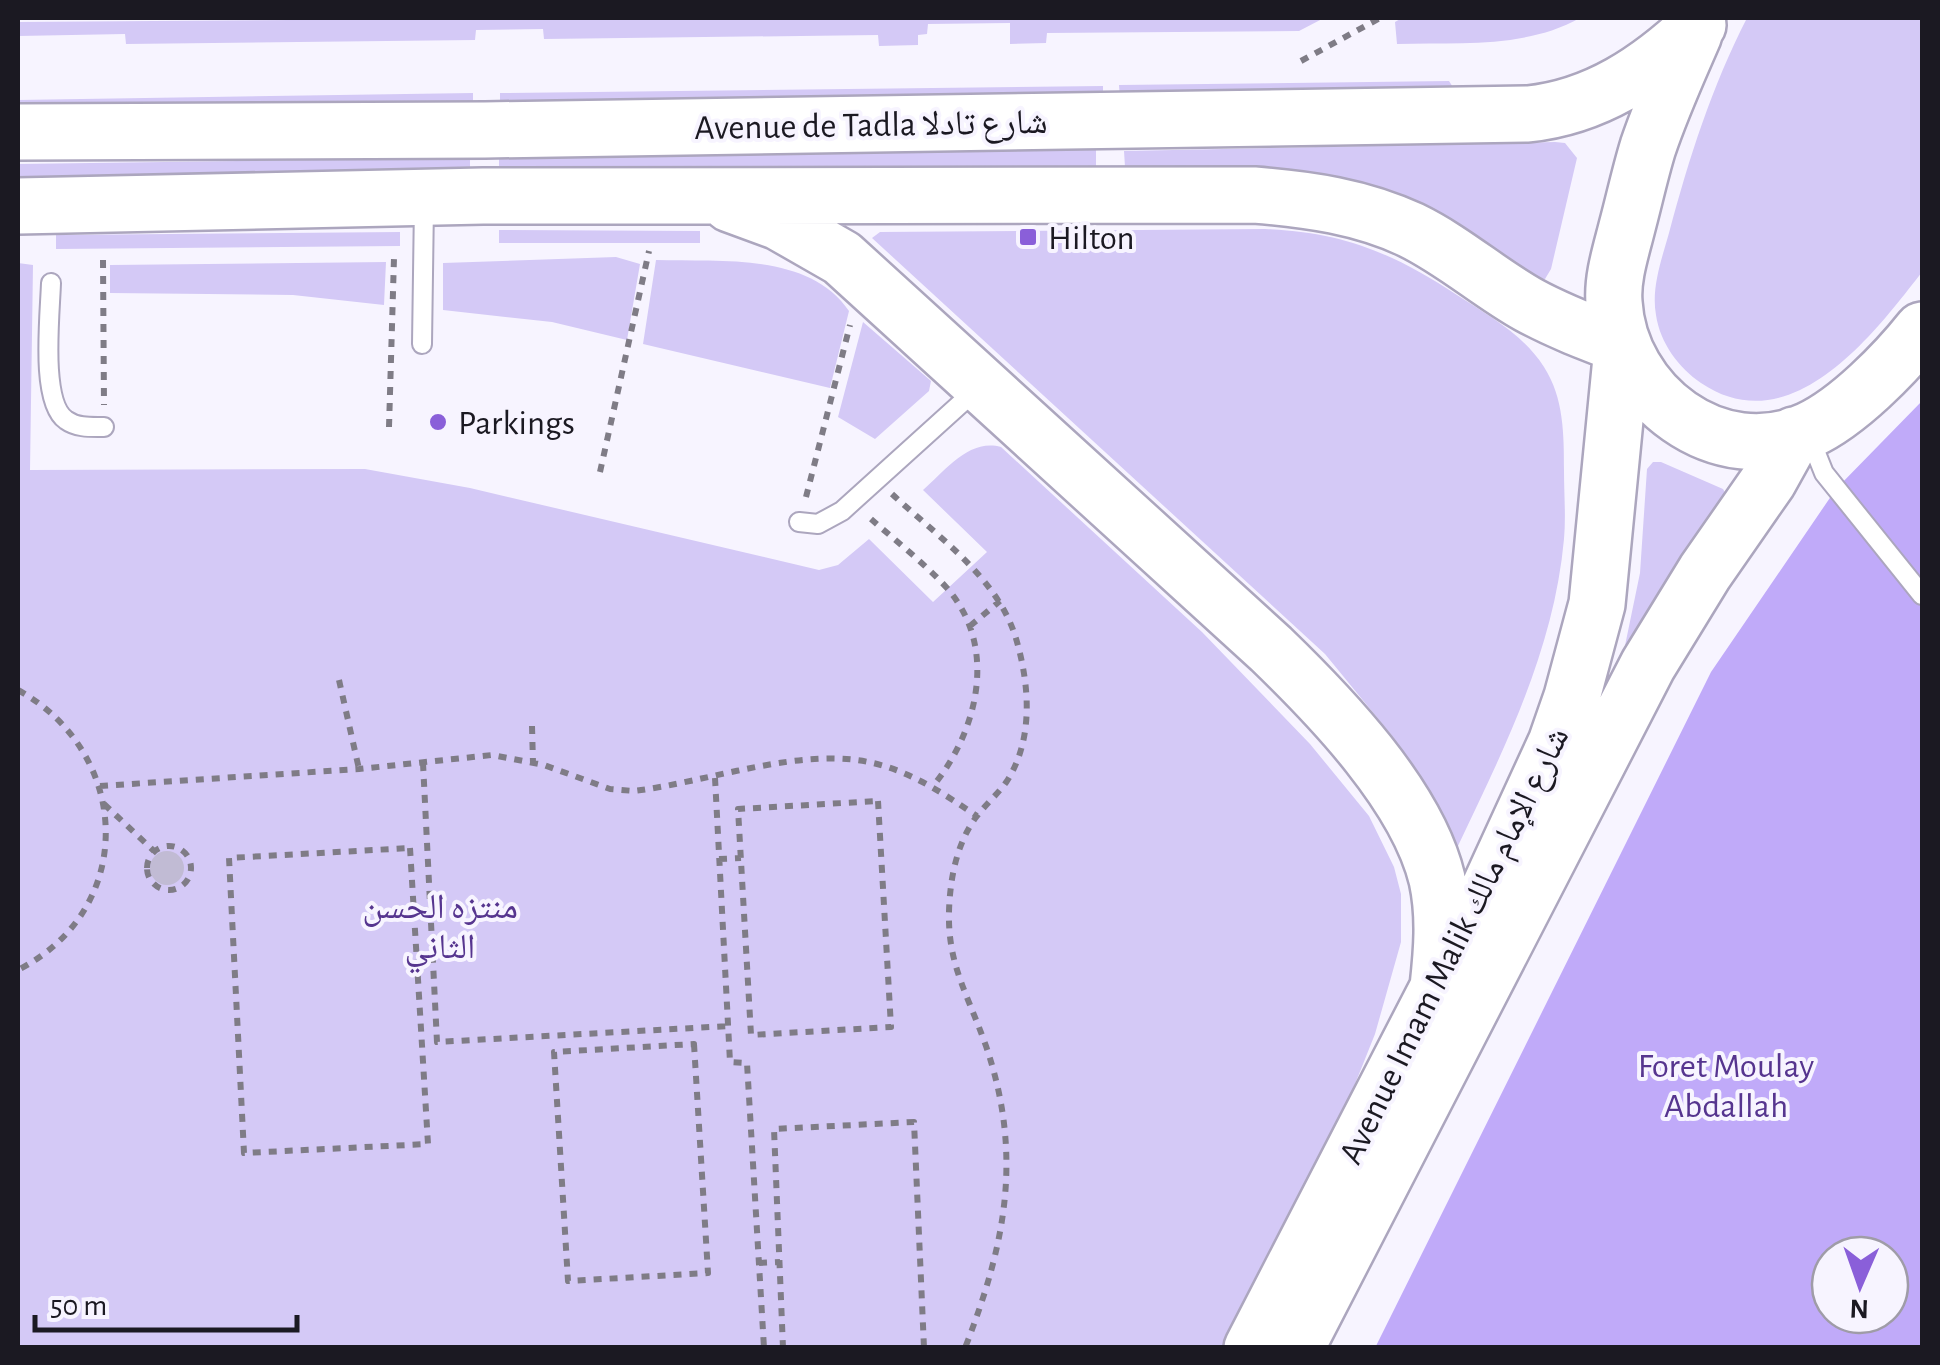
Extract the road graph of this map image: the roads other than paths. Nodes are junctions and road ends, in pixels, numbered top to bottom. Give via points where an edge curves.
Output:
1 (1700, 21) edge
2 (18, 132) edge
3 (704, 195) junction
4 (424, 199) junction
5 (18, 206) edge
6 (51, 284) dead end
7 (1922, 330) edge
8 (422, 344) dead end
9 (1622, 346) junction
10 (982, 384) junction
11 (104, 427) road end
12 (1801, 432) junction
13 (800, 522) road end
14 (1922, 594) edge
15 (1438, 987) junction
16 (1252, 1348) edge
17 (1296, 1348) edge

1 - 2 main road, Avenue de Tadla شارع تادلا via 1636,76 1602,94 1528,114
1 - 9 main road via 1648,147 1621,252 1613,297
3 - 4 main road, Avenue de Tadla شارع تادلا
3 - 9 main road, Avenue de Tadla شارع تادلا via 1306,199 1408,228 1526,303
3 - 10 main road via 778,222 842,258
4 - 5 main road, Avenue de Tadla شارع تادلا
4 - 8 lane
6 - 11 lane via 50,398 74,424
7 - 12 main road via 1832,416
9 - 12 main road via 1638,379 1691,425 1760,440
9 - 15 main road, Avenue Imam Malik شارع الإمام مالك via 1605,550 1580,670 1521,822
10 - 13 lane via 830,519
10 - 15 main road via 1271,650 1368,756 1424,842 1436,878 1442,912
12 - 14 lane via 1824,473
12 - 17 main road, Avenue Imam Malik شارع الإمام مالك via 1648,666
15 - 16 main road, Avenue Imam Malik شارع الإمام مالك

